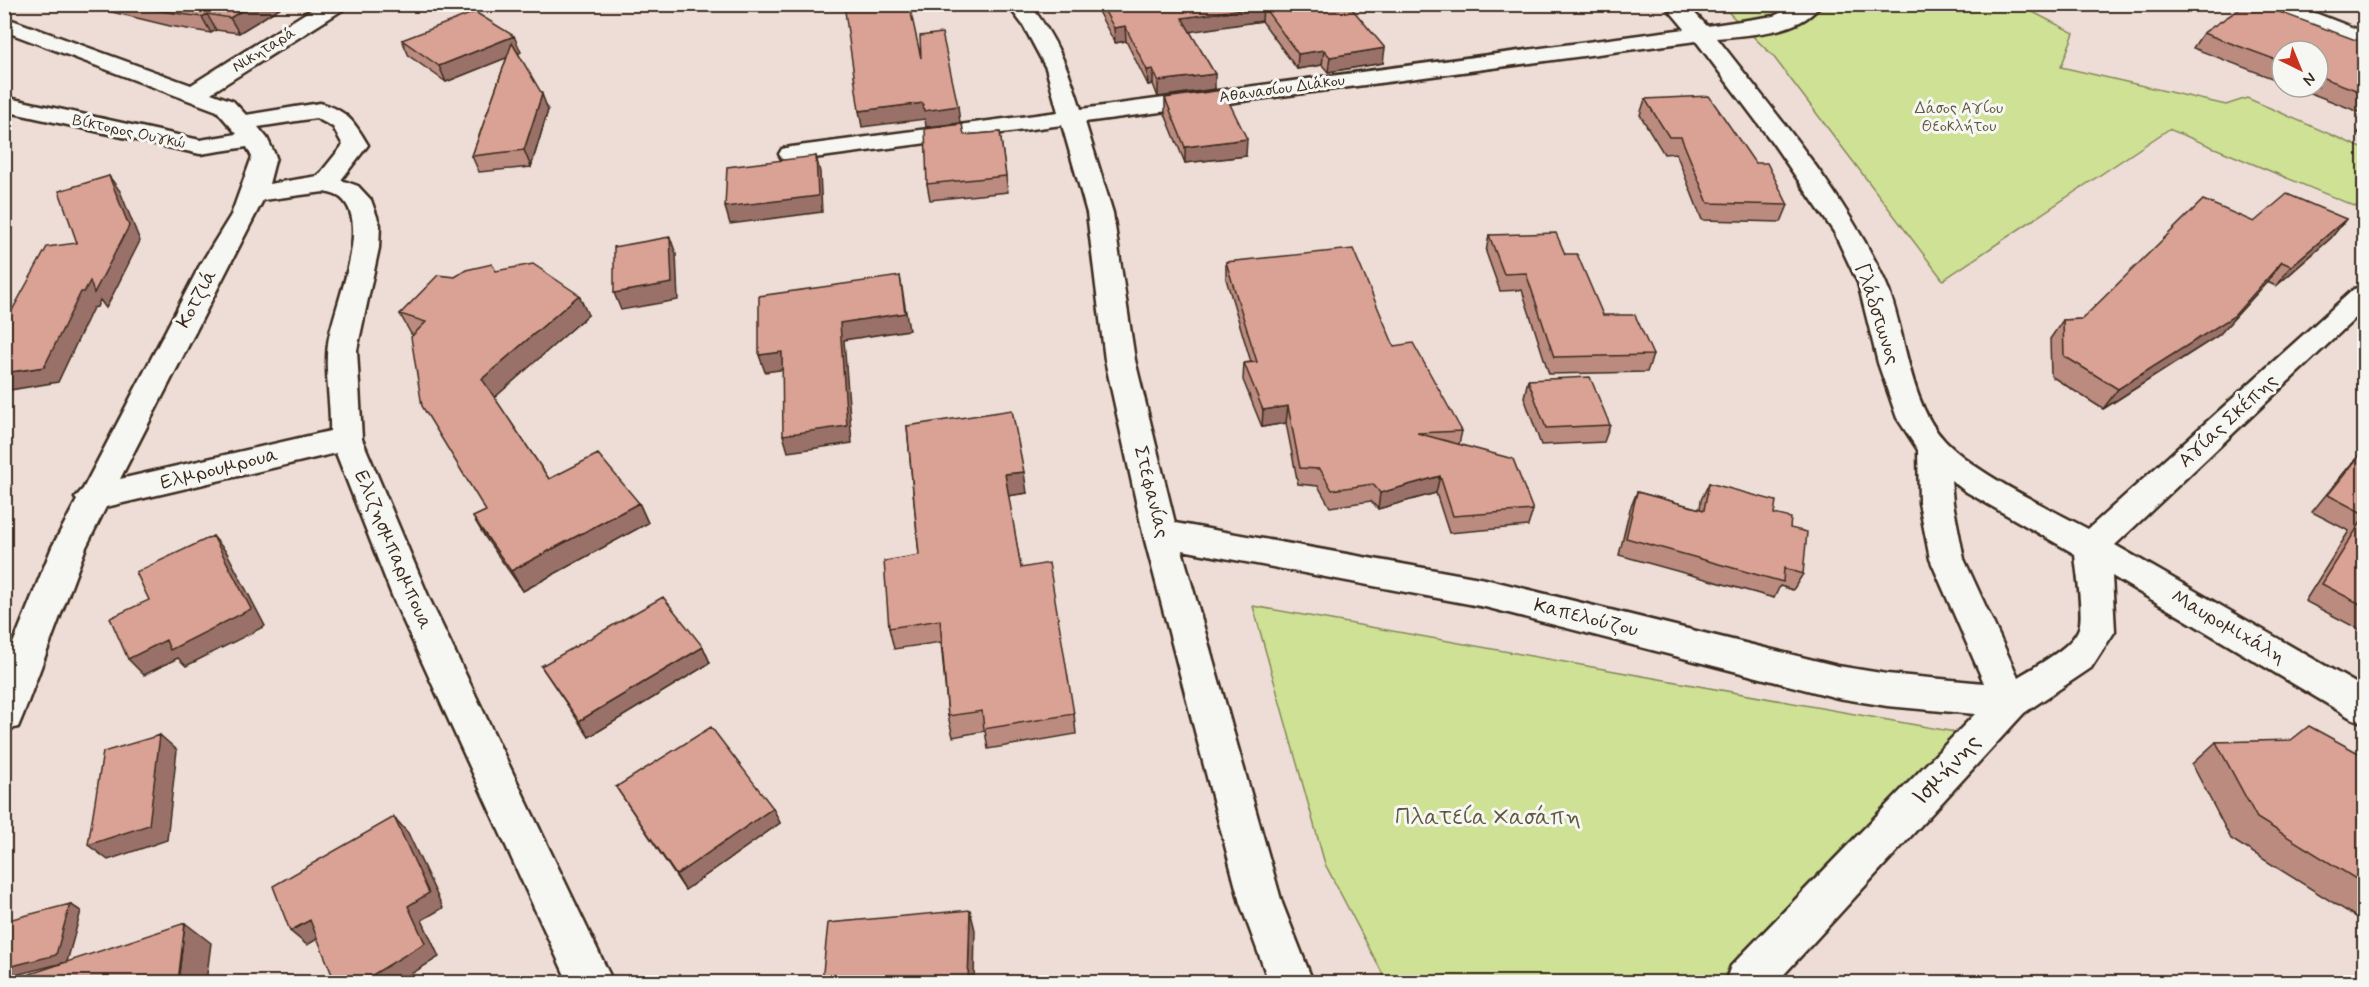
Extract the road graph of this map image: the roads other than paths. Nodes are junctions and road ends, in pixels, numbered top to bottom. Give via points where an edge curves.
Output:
1 (336, 4) edge
2 (1017, 4) edge
3 (1674, 4) edge
4 (1811, 4) edge
5 (2271, 4) edge
6 (4, 23) edge
7 (1701, 33) junction
8 (2364, 39) edge
9 (191, 95) junction
10 (4, 104) edge
11 (1072, 116) junction
12 (248, 131) junction
13 (791, 154) dead end
14 (325, 184) junction
15 (254, 194) junction
16 (2364, 295) edge
17 (346, 439) junction
18 (1934, 449) junction
19 (92, 498) junction
20 (1160, 533) junction
21 (2091, 547) junction
22 (2011, 702) junction
23 (2364, 707) edge
24 (4, 715) edge
25 (591, 982) edge
26 (1291, 982) edge
27 (1748, 982) edge

1 - 9 street, Νικηταρά
2 - 11 street, Στεφανίας via 1033,23 1057,68
3 - 7 street, Γλάδστωνος
4 - 7 street, Αθανασίου Διάκου via 1788,20
5 - 8 street
6 - 9 street
7 - 11 street, Αθανασίου Διάκου
7 - 18 street, Γλάδστωνος via 1847,232 1872,283 1912,418
9 - 12 street via 225,106
10 - 12 street, Βίκτορος Ουγκώ via 200,147
11 - 13 street, Αθανασίου Διάκου
11 - 20 street, Στεφανίας via 1100,213 1120,360
12 - 14 street, Βίκτορος Ουγκώ via 320,110 342,122 356,145
12 - 15 street, Κοτζιά via 264,157
14 - 15 street, Ελιζησμπαρμπουα
14 - 17 street, Ελιζησμπαρμπουα via 346,188 362,202 369,227 343,339
15 - 19 street, Κοτζιά via 238,231 213,267
16 - 21 street, Αγίας Σκέπης
17 - 19 street, Ελμρουμρουα
17 - 25 street, Ελιζησμπαρμπουα via 411,598
18 - 21 street, Γλάδστωνος via 1977,483
18 - 22 street via 1936,503 1947,559
19 - 24 street, Κοτζιά
20 - 22 street, Καπελούζου via 1485,593 1838,682
20 - 26 street, Στεφανίας via 1262,903
21 - 22 street, Ισμήνης via 2097,631 2078,657
21 - 23 street, Μαυρομιχάλη
22 - 27 street, Ισμήνης

